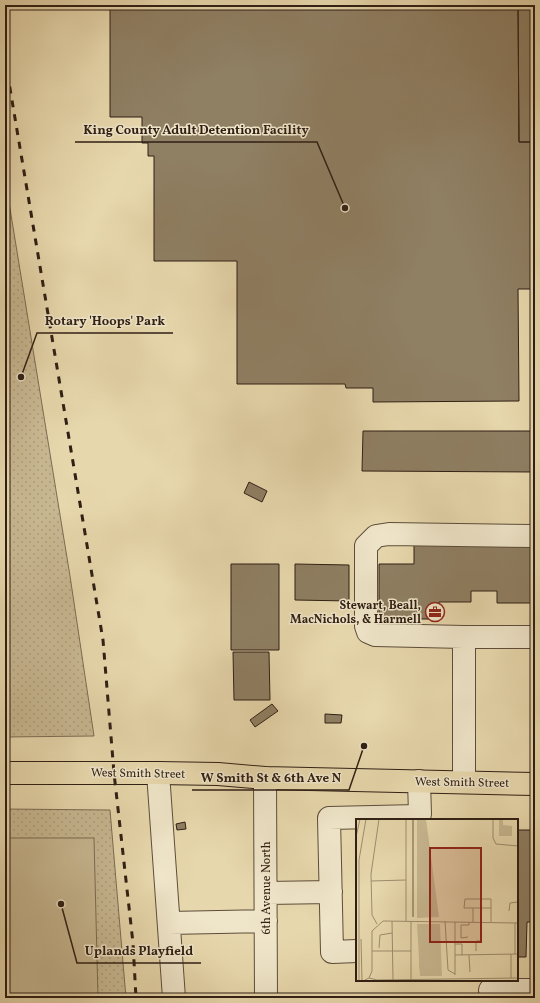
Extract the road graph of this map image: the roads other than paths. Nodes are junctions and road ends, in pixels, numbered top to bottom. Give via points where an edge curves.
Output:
1 (535, 536) edge
2 (464, 637) junction
3 (535, 637) edge
4 (5, 773) edge
5 (158, 773) junction
6 (265, 778) junction
7 (419, 781) junction
8 (464, 782) junction
9 (535, 784) edge
10 (330, 892) junction
11 (266, 893) junction
12 (266, 921) junction
13 (169, 923) junction
14 (356, 951) edge
15 (535, 990) edge
16 (174, 998) edge
17 (266, 998) edge
18 (490, 998) edge

1 - 2 street via 389,534 376,536 366,546 368,632 375,635
2 - 3 street
2 - 8 street
4 - 5 main road, West Smith Street
5 - 6 main road, West Smith Street
5 - 13 street
6 - 7 main road, West Smith Street
6 - 11 street, 6th Avenue North
7 - 8 main road, West Smith Street
7 - 10 street via 420,816 329,818
8 - 9 main road, West Smith Street
10 - 11 street
10 - 14 street via 332,952
11 - 12 street, 6th Avenue North
12 - 13 street
12 - 17 street, 6th Avenue North
13 - 16 street
15 - 18 street via 490,990

